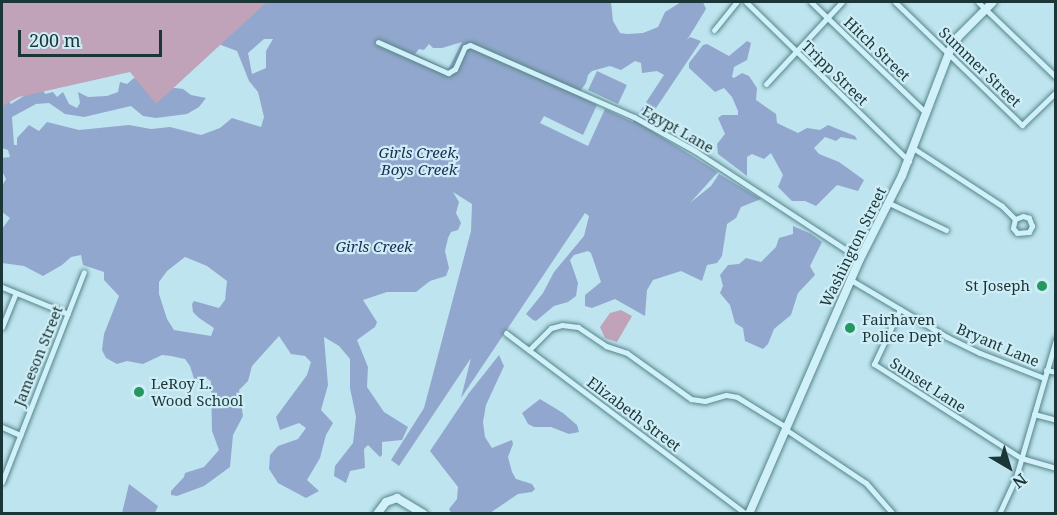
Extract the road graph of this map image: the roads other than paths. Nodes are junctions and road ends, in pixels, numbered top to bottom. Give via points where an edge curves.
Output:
1 (737, 2) edge
2 (746, 2) edge
3 (811, 2) edge
4 (842, 2) edge
5 (895, 2) edge
6 (978, 2) edge
7 (993, 2) edge
8 (986, 9) junction
9 (827, 17) junction
10 (714, 30) dead end
11 (378, 42) dead end
12 (795, 50) junction
13 (948, 54) junction
14 (1056, 77) edge
15 (766, 84) dead end
16 (1056, 92) edge
17 (926, 113) junction
18 (913, 148) junction
19 (909, 161) junction
20 (889, 203) junction
21 (1015, 219) dead end
22 (946, 230) dead end
23 (860, 259) junction
24 (84, 272) dead end
25 (851, 280) junction
26 (2, 287) edge
27 (15, 294) junction
28 (900, 309) junction
29 (68, 314) junction
30 (2, 327) edge
31 (506, 333) dead end
32 (1056, 339) edge
33 (529, 350) junction
34 (1046, 370) junction
35 (1056, 372) edge
36 (1044, 378) junction
37 (1034, 414) junction
38 (1056, 420) edge
39 (2, 427) edge
40 (785, 428) junction
41 (20, 435) junction
42 (1021, 458) junction
43 (1056, 468) edge
44 (2, 482) edge
45 (377, 513) edge
46 (424, 513) edge
47 (747, 513) edge
48 (893, 513) edge
49 (999, 513) edge

1 - 10 street
2 - 12 street, Tripp Street
3 - 9 street, Hitch Street
4 - 9 street
5 - 13 street, Summer Street
6 - 8 street
7 - 8 main road, Washington Street
8 - 13 main road, Washington Street via 958,37
8 - 14 street
9 - 12 street
9 - 17 street, Hitch Street
11 - 23 street, Egypt Lane via 442,72 453,71 465,47 470,45 652,126
12 - 15 street
12 - 19 street, Tripp Street
13 - 16 street, Summer Street via 1022,125
13 - 17 main road, Washington Street
17 - 18 main road, Washington Street
18 - 19 main road, Washington Street
18 - 21 street via 1002,206
19 - 20 main road, Washington Street
20 - 22 street
20 - 23 main road, Washington Street
23 - 25 main road, Washington Street
24 - 29 street, Jameson Street
25 - 28 street, Bryant Lane
25 - 40 main road, Washington Street
26 - 27 street
27 - 29 street
27 - 30 street
28 - 36 street, Bryant Lane via 980,353
28 - 42 street, Sunset Lane via 874,364
29 - 41 street, Jameson Street
31 - 33 street, Elizabeth Street
32 - 34 street
33 - 40 street via 551,328 578,327 606,346 631,356 691,399 737,397
33 - 47 street, Elizabeth Street
34 - 35 street
34 - 36 street
36 - 37 street
37 - 38 street
37 - 42 street
39 - 41 street
40 - 47 main road, Washington Street
40 - 48 street via 866,483
41 - 44 street, Jameson Street
42 - 43 street
42 - 49 street
45 - 46 main road via 394,498

